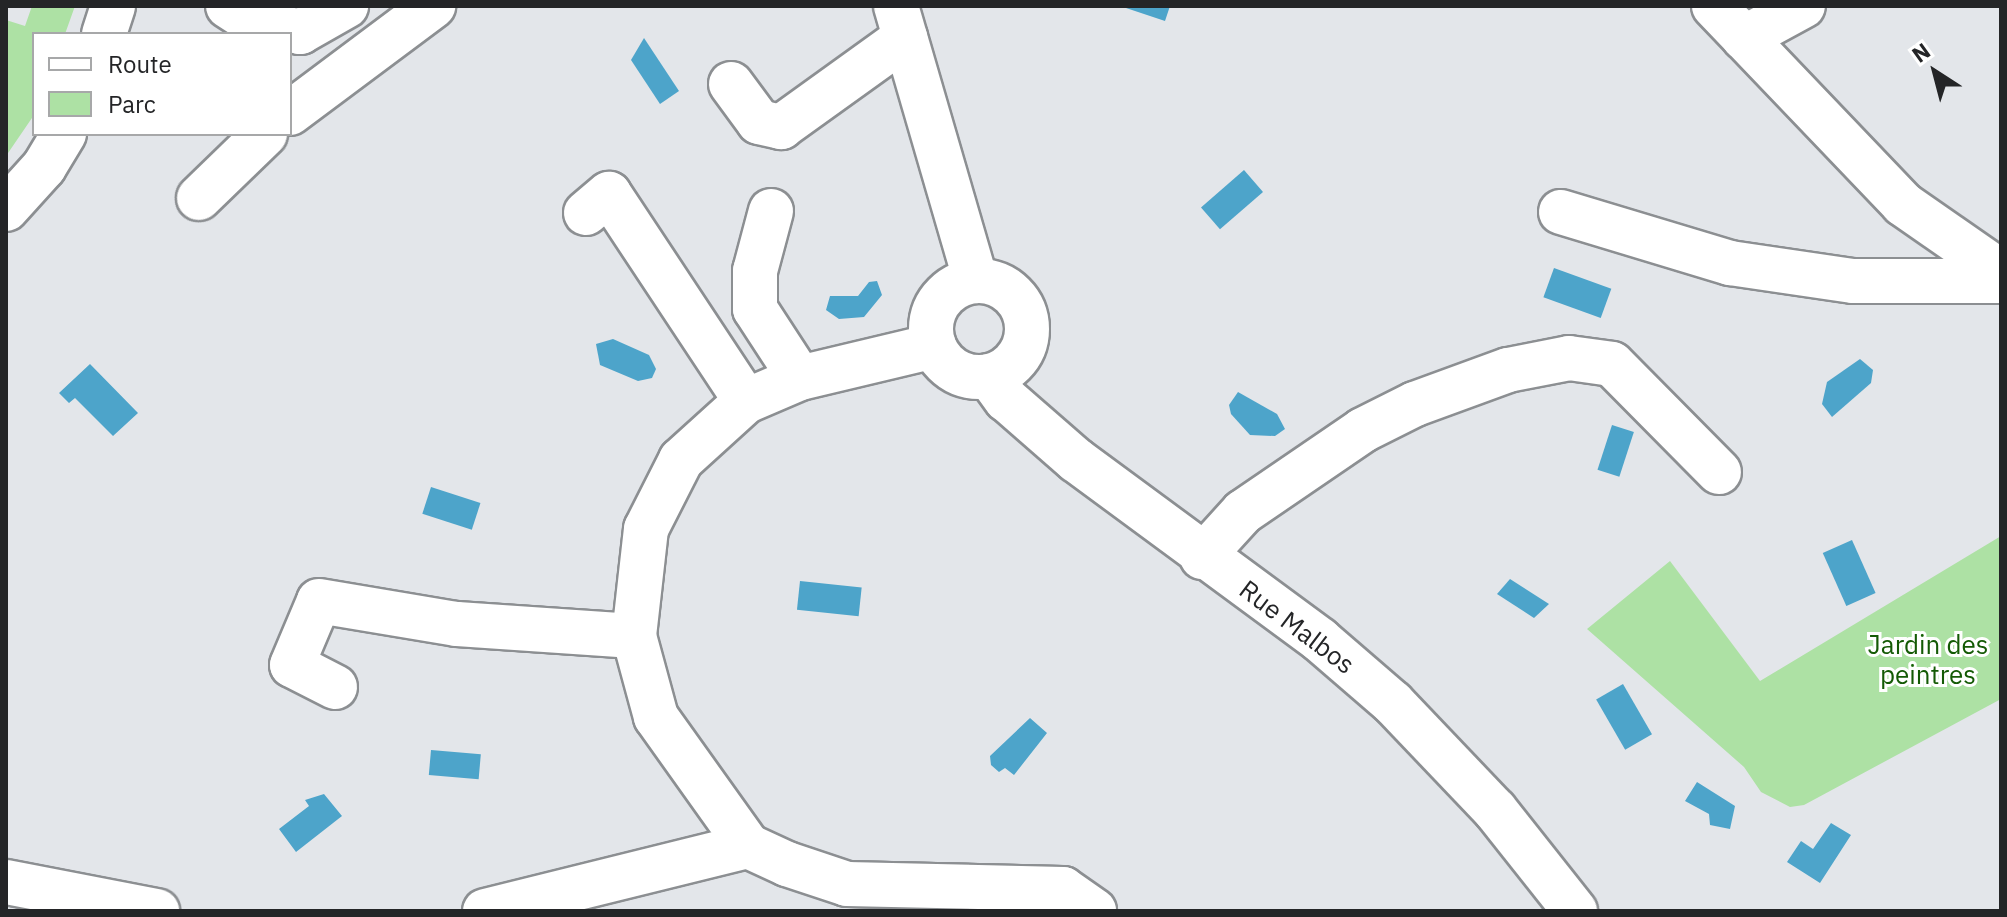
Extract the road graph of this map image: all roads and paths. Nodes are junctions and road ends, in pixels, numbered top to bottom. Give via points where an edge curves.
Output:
1 (113, 6) edge
2 (228, 6) edge
3 (346, 6) edge
4 (433, 6) edge
5 (1714, 6) edge
6 (1803, 6) edge
7 (900, 22) edge
8 (105, 32) edge
9 (1744, 38) junction
10 (731, 84) dead end
11 (292, 112) edge
12 (63, 136) edge
13 (263, 136) edge
14 (199, 198) dead end
15 (6, 209) edge
16 (771, 211) dead end
17 (1561, 212) dead end
18 (586, 213) dead end
19 (2001, 272) edge
20 (976, 281) junction
21 (2001, 281) edge
22 (934, 346) junction
23 (989, 376) junction
24 (800, 378) junction
25 (746, 401) junction
26 (1719, 472) dead end
27 (1202, 557) junction
28 (634, 636) junction
29 (335, 687) dead end
30 (748, 846) junction
31 (6, 882) edge
32 (157, 911) edge
33 (485, 911) edge
34 (1094, 911) edge
35 (1575, 911) edge

1 - 8 street
2 - 3 street via 248,19 300,32
4 - 11 street
5 - 9 street
6 - 9 street
7 - 10 street via 781,127 759,122
7 - 20 street
9 - 19 street via 1903,204
12 - 15 street via 44,167
13 - 14 street
16 - 24 street via 755,271 755,309
17 - 21 street via 1730,263 1853,281
18 - 25 street via 609,194
20 - 22 street via 961,284 938,303 930,332
20 - 23 street via 990,282 1015,297 1026,323 1022,351 1003,371
22 - 23 street via 950,368
22 - 24 street
23 - 27 street, Rue Malbos via 1006,399 1076,460
24 - 25 street
25 - 28 street via 681,460 646,529
26 - 27 street via 1612,364 1569,358 1508,370 1415,404 1363,430 1243,512
27 - 35 street, Rue Malbos via 1320,640 1393,703 1495,810
28 - 29 street via 457,624 319,601 292,665
28 - 30 street via 656,717
30 - 33 street
30 - 34 street via 847,884 1063,889
31 - 32 street

